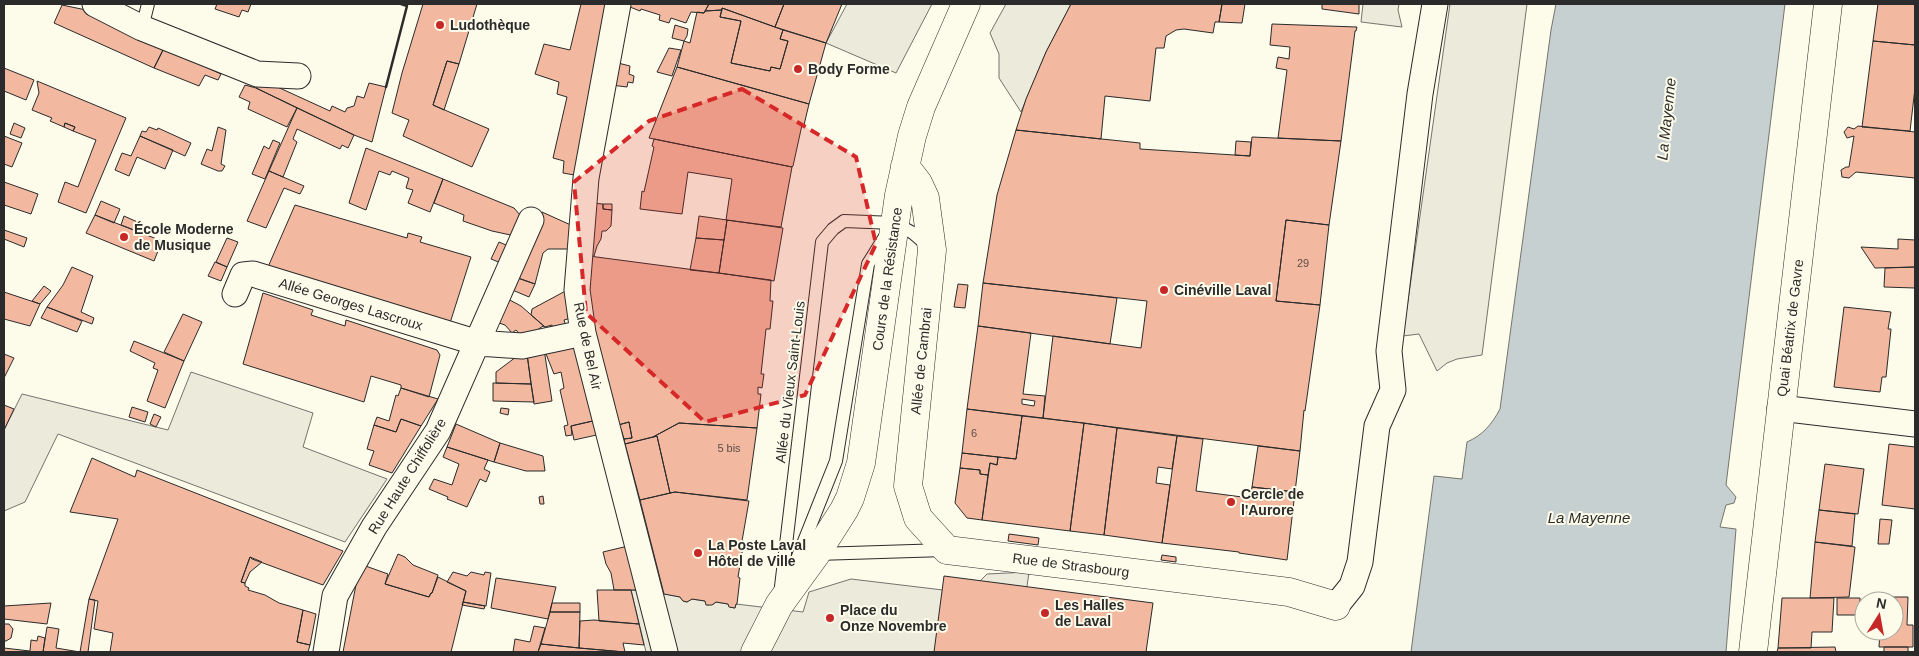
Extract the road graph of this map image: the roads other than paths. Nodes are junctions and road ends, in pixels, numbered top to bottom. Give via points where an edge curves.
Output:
1 (95, 4) edge
2 (148, 4) edge
3 (618, 4) edge
4 (966, 4) edge
5 (1435, 4) edge
6 (1828, 4) edge
7 (142, 28) junction
8 (298, 76) dead end
9 (905, 166) junction
10 (531, 220) dead end
11 (894, 223) junction
12 (932, 250) junction
13 (235, 294) dead end
14 (583, 332) junction
15 (478, 343) junction
16 (1780, 408) junction
17 (1915, 424) edge
18 (947, 550) junction
19 (816, 554) junction
20 (1330, 604) joint
21 (779, 605) junction
22 (326, 652) edge
23 (665, 652) edge
24 (755, 652) edge
25 (775, 652) edge
26 (1753, 652) edge

1 - 7 street
2 - 7 lane
3 - 14 street, Rue de Bel Air via 586,178 577,290
4 - 9 main road, Cours de la Résistance via 921,107
5 - 20 street via 1420,94 1389,351 1394,390 1377,426 1360,562 1352,586
6 - 16 main road, Quai Béatrix de Gavre
7 - 8 street via 257,74
9 - 11 main road, Cours de la Résistance
9 - 12 main road, Allée de Cambrai via 925,198
10 - 15 street, Rue Haute Chiffolière
11 - 12 lane via 913,233
11 - 19 main road, Cours de la Résistance via 861,462 847,504
11 - 21 lane via 868,264 836,461
11 - 21 lane, Allée du Vieux Saint-Louis via 844,221 822,242
12 - 18 main road, Allée de Cambrai via 908,486 918,518
13 - 15 street, Allée Georges Lascroux via 243,274 287,279
14 - 15 street via 522,346
14 - 23 street, Rue de Bel Air
15 - 22 street, Rue Haute Chiffolière via 438,431 374,527 335,596
16 - 17 street
16 - 26 main road, Quai Béatrix de Gavre
18 - 19 lane, Rue de Strasbourg
18 - 20 main road, Rue de Strasbourg via 1290,592
19 - 21 main road, Cours de la Résistance
21 - 24 main road, Cours de la Résistance
21 - 25 main road

